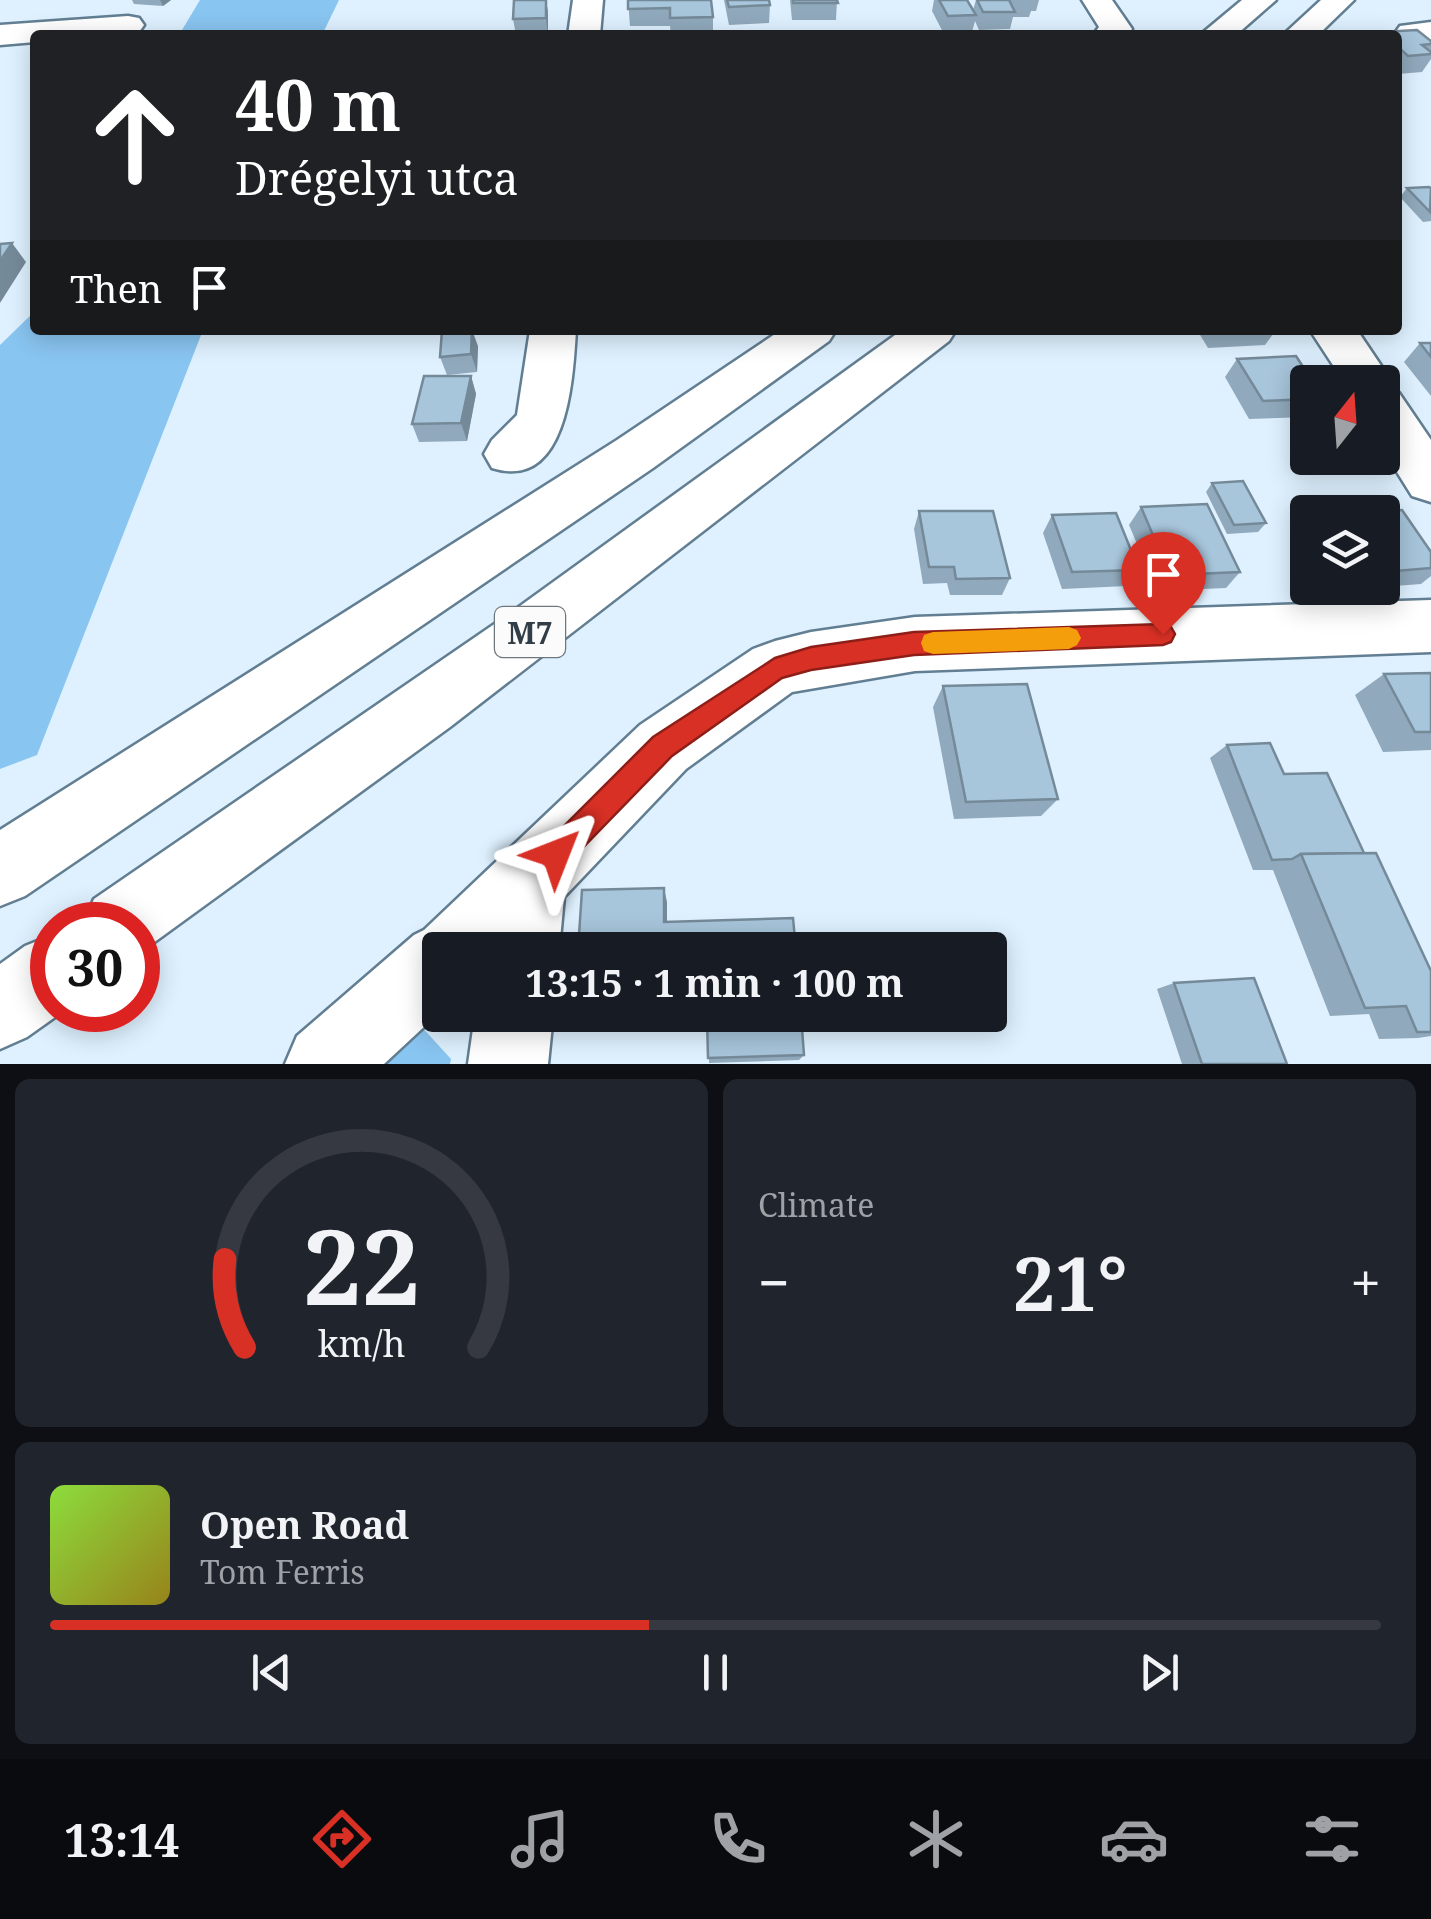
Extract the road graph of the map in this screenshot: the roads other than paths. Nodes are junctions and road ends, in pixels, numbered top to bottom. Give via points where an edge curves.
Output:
1 (588, 0) edge
2 (1097, 0) edge
3 (1262, 0) edge
4 (1340, 0) edge
5 (128, 26) dead end
6 (77, 30) edge
7 (585, 30) edge
8 (1111, 30) edge
9 (1223, 30) edge
10 (1305, 30) edge
11 (30, 34) edge
12 (0, 36) edge
13 (552, 335) edge
14 (806, 335) edge
15 (927, 335) edge
16 (1336, 335) edge
17 (1357, 365) edge
18 (1400, 434) edge
19 (510, 454) dead end
20 (1431, 482) edge
21 (1431, 626) edge
22 (0, 871) edge
23 (530, 881) junction
24 (152, 902) edge
25 (472, 932) edge
26 (524, 932) edge
27 (422, 977) edge
28 (30, 989) edge
29 (0, 1010) edge
30 (512, 1032) edge
31 (325, 1064) edge
32 (508, 1064) edge

1 - 7 main road
2 - 8 main road
3 - 9 main road
4 - 10 main road
5 - 6 main road
11 - 12 main road
13 - 19 main road via 543,419 528,443
14 - 22 main road
15 - 24 main road, M7 via 766,460
16 - 17 main road
18 - 20 main road
21 - 23 main road via 914,644 775,669 663,746
23 - 25 main road
23 - 26 main road
27 - 31 main road
28 - 29 main road
30 - 32 main road

